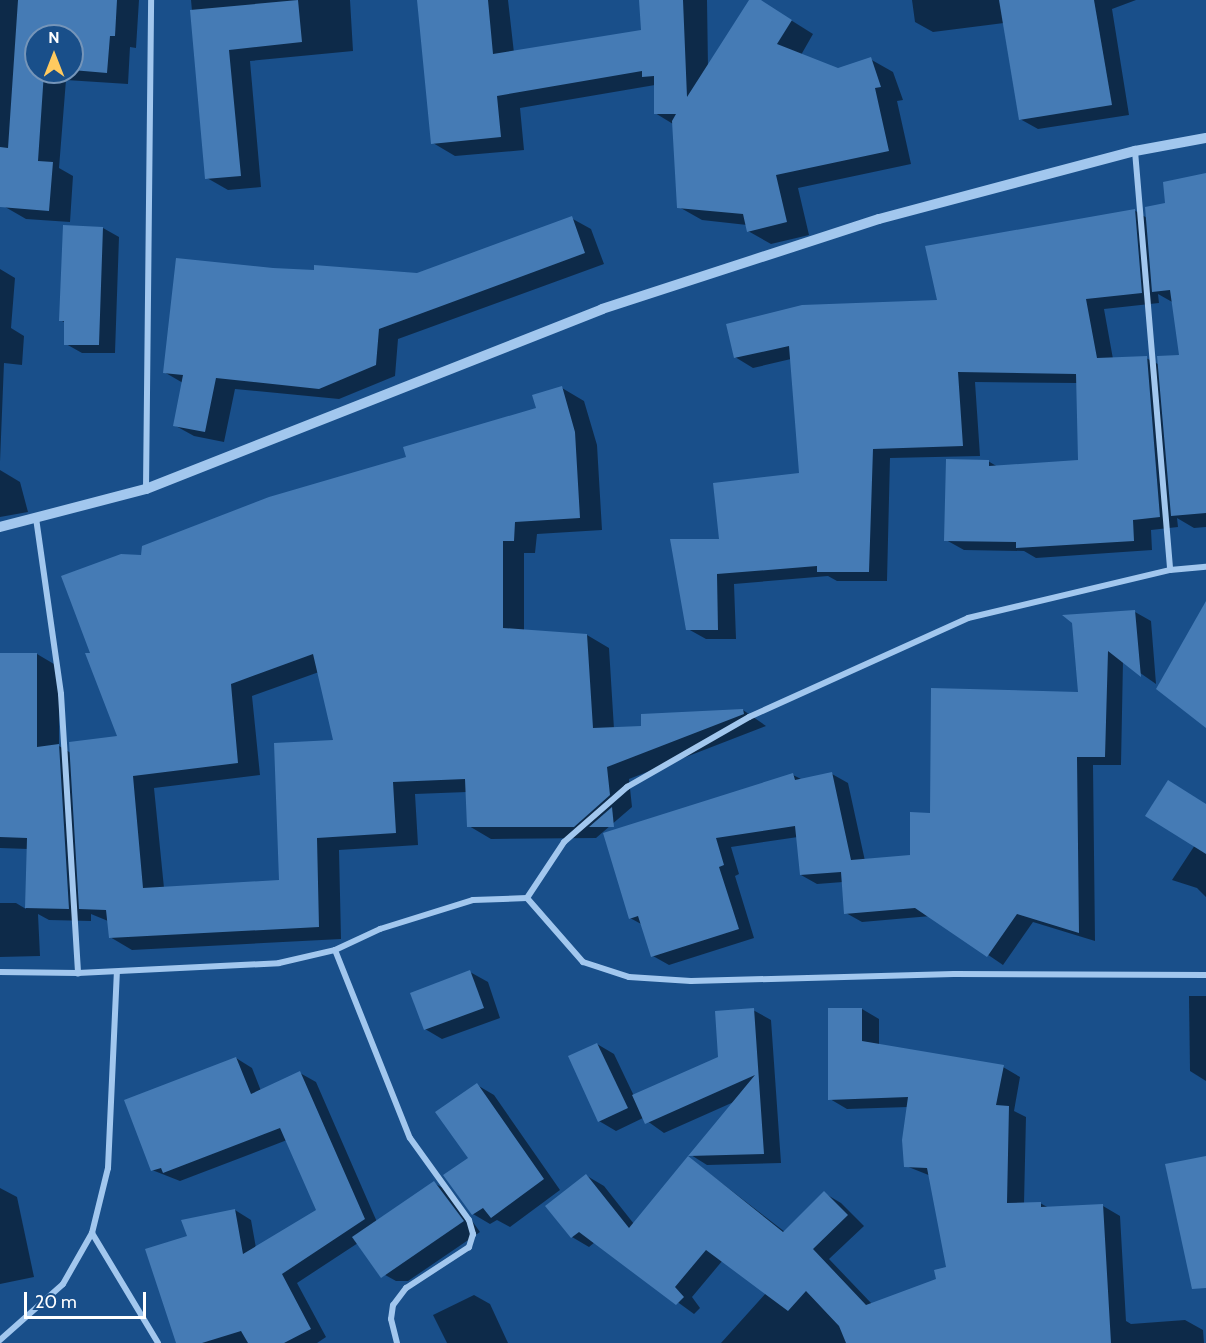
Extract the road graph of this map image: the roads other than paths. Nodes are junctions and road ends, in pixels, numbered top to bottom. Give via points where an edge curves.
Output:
1 (151, 0) edge
2 (1206, 138) edge
3 (1135, 151) junction
4 (146, 489) junction
5 (36, 518) junction
6 (0, 526) edge
7 (1206, 567) edge
8 (1170, 570) junction
9 (527, 898) junction
10 (335, 950) junction
11 (0, 972) edge
12 (117, 972) junction
13 (78, 973) junction
14 (1206, 975) edge
15 (92, 1233) junction
16 (0, 1340) edge
17 (158, 1343) edge
18 (397, 1343) edge

1 - 4 street
2 - 3 street
3 - 4 street via 879,219 602,309
3 - 8 street
4 - 5 street
5 - 6 street
5 - 13 street via 61,694
7 - 8 street
8 - 9 street via 968,618 749,717 627,787 564,842
9 - 10 street via 473,900 380,929
9 - 14 street via 583,962 629,976 691,981
10 - 12 street via 279,963
10 - 18 street via 410,1137 469,1220 473,1234 469,1247 406,1288 393,1305 391,1319
11 - 13 street
12 - 13 street
12 - 15 street via 108,1168
15 - 16 street via 63,1284
15 - 17 street

